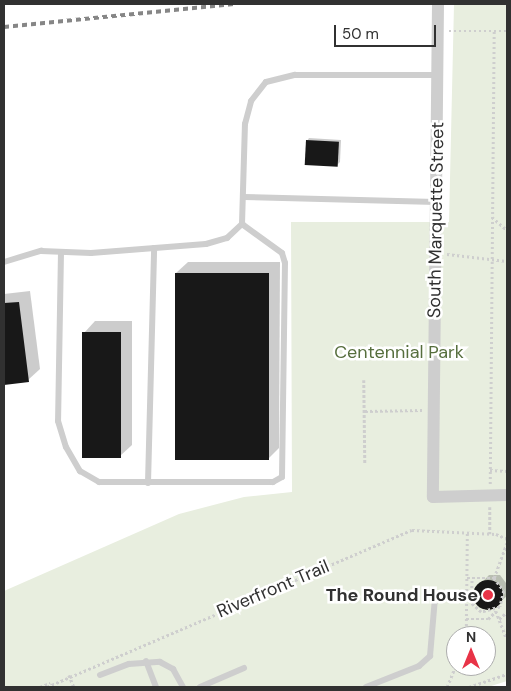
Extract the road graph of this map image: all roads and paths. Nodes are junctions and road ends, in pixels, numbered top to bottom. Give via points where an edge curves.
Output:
1 (438, 4) edge
2 (438, 31) junction
3 (494, 31) junction
4 (507, 31) edge
5 (437, 74) junction
6 (244, 197) junction
7 (436, 202) junction
8 (492, 218) junction
9 (242, 224) junction
10 (507, 230) edge
11 (154, 248) junction
12 (61, 252) junction
13 (435, 252) junction
14 (492, 259) junction
15 (507, 261) edge
16 (4, 262) edge
17 (364, 380) dead end
18 (434, 410) junction
19 (364, 411) junction
20 (365, 463) dead end
21 (490, 470) junction
22 (507, 471) edge
23 (148, 483) junction
24 (490, 495) junction
25 (507, 495) edge
26 (467, 532) junction
27 (490, 534) junction
28 (507, 540) edge
29 (467, 578) junction
30 (472, 578) junction
31 (494, 578) junction
32 (506, 590) edge
33 (466, 595) junction
34 (471, 595) junction
35 (435, 596) joint
36 (506, 596) edge
37 (506, 603) edge
38 (500, 607) junction
39 (496, 611) junction
40 (507, 613) edge
41 (466, 619) junction
42 (499, 619) junction
43 (466, 626) edge
44 (507, 639) edge
45 (146, 661) junction
46 (244, 668) dead end
47 (507, 674) edge
48 (100, 675) dead end
49 (70, 676) junction
50 (54, 681) junction
51 (40, 687) edge
52 (47, 687) edge
53 (74, 687) edge
54 (156, 687) edge
55 (183, 687) edge
56 (200, 687) edge
57 (366, 687) edge
58 (469, 687) edge

1 - 2 street, South Marquette Street
2 - 3 path
2 - 5 street, South Marquette Street
3 - 4 path
3 - 8 path
5 - 6 lane via 295,75 266,82 251,102 245,124
5 - 7 street, South Marquette Street
6 - 7 lane
6 - 9 lane
7 - 13 street, South Marquette Street
8 - 10 path
8 - 14 path
9 - 11 lane via 227,238 206,244
9 - 23 lane via 282,253 285,263 282,477 273,482
11 - 12 lane
11 - 23 lane
12 - 16 lane via 41,252
12 - 23 lane via 58,421 66,447 80,471 100,482
13 - 14 path
13 - 18 street, South Marquette Street
14 - 15 path
14 - 21 path
17 - 19 path
18 - 19 path
18 - 24 street, South Marquette Street via 433,497
19 - 20 path
21 - 22 path
21 - 24 path
24 - 25 street
24 - 27 path
26 - 27 path, Riverfront Trail
26 - 29 path
26 - 49 path, Riverfront Trail via 412,530
27 - 28 path, Riverfront Trail
28 - 31 path
29 - 30 path
29 - 33 path
30 - 31 path
30 - 34 path
31 - 32 path
32 - 36 path
33 - 34 path
33 - 35 path
33 - 41 path
34 - 39 path via 470,602 481,612
35 - 57 lane via 430,656 419,666
36 - 37 path
37 - 38 path
38 - 39 path
38 - 40 path
39 - 41 path via 488,619
39 - 42 path
40 - 42 path
41 - 43 path
42 - 44 path
45 - 48 lane
45 - 54 lane
45 - 55 lane via 160,662 174,669
46 - 56 lane
47 - 58 path
49 - 50 path, Riverfront Trail
49 - 53 path
50 - 51 path
50 - 52 path, Riverfront Trail

